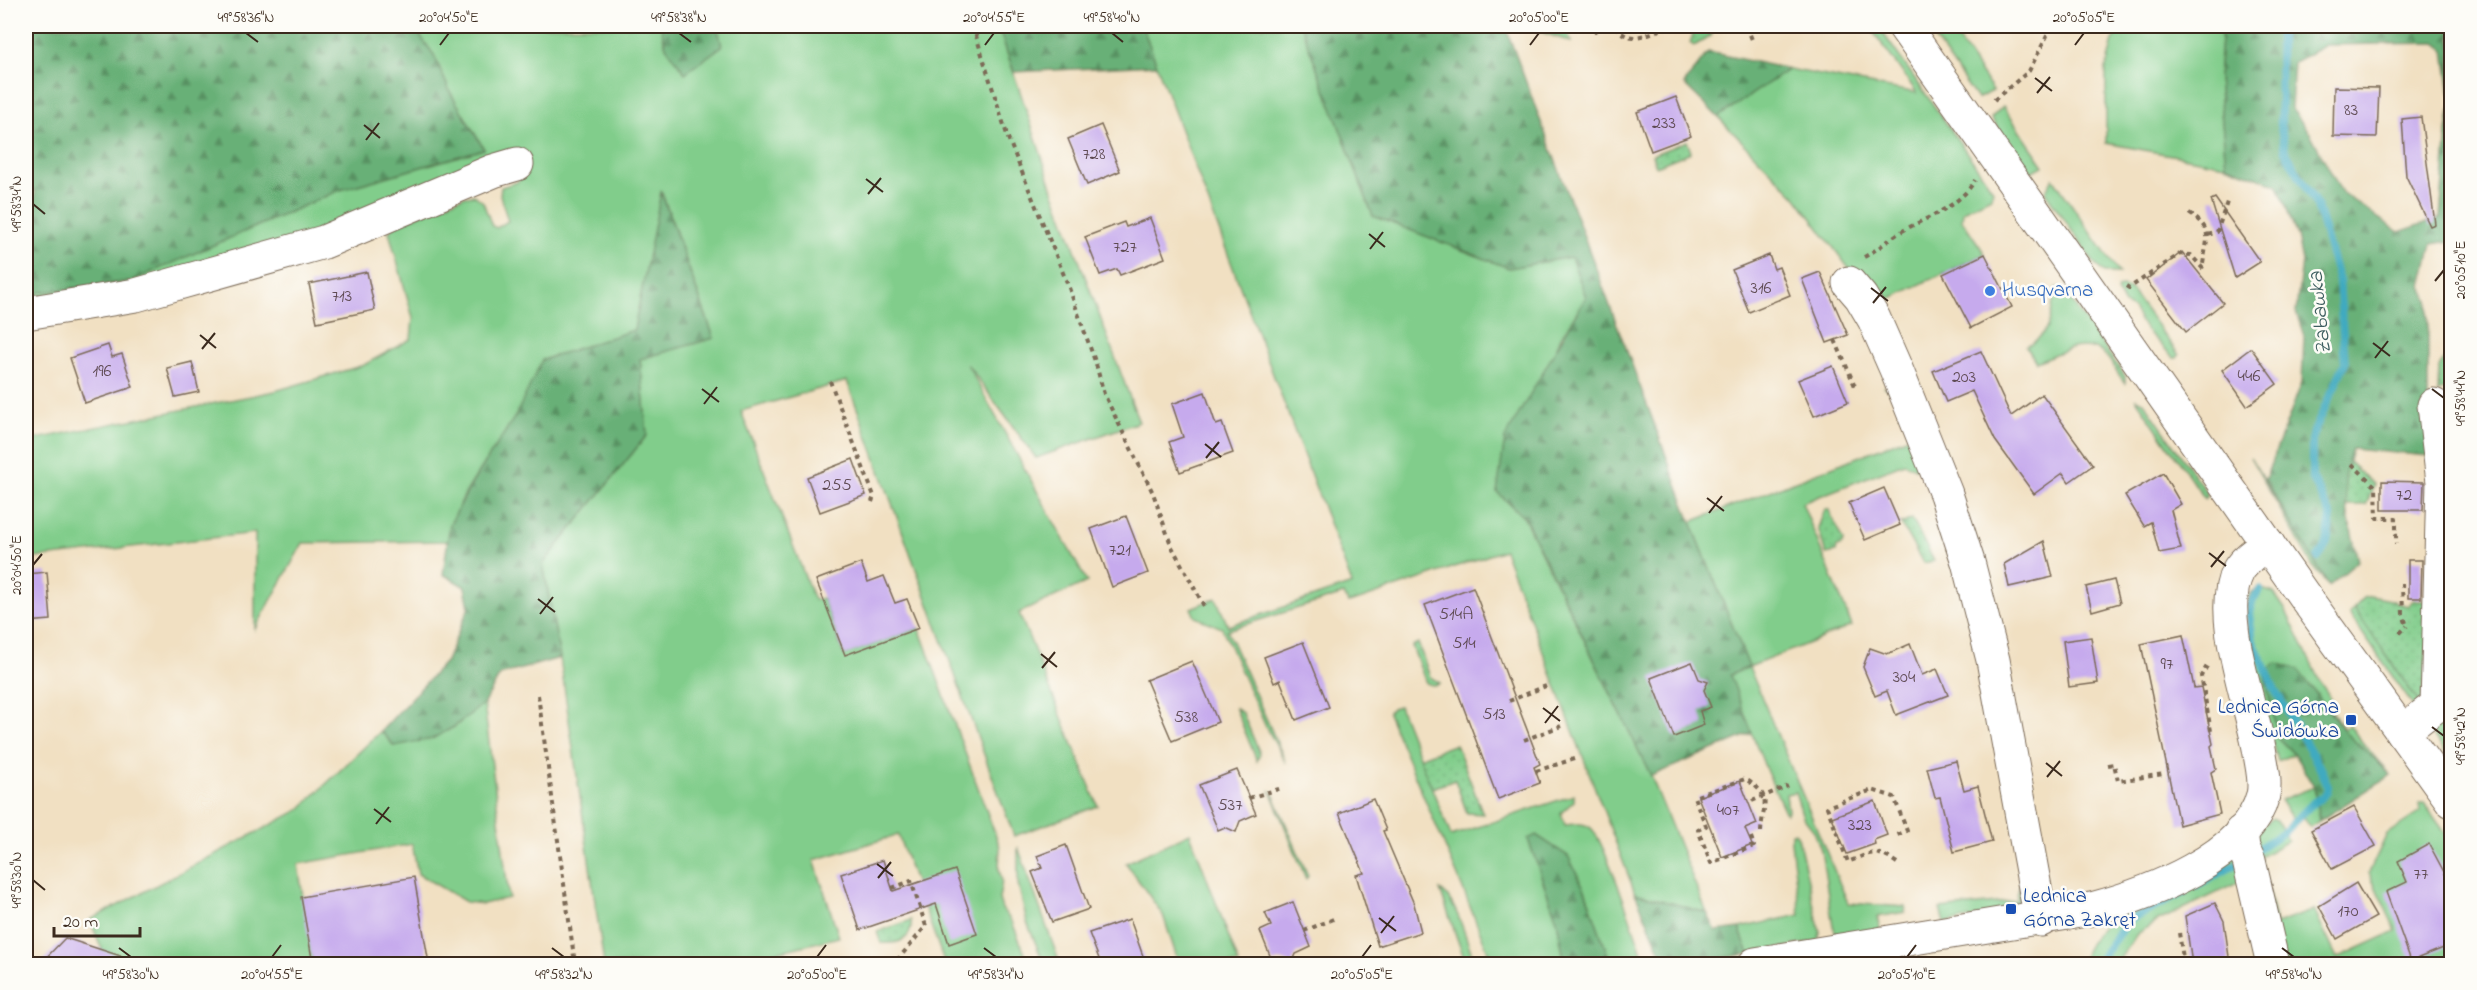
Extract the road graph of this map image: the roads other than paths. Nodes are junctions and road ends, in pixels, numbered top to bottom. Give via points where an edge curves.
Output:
1 (1904, 26) edge
2 (516, 164) dead end
3 (1849, 283) road end
4 (26, 314) edge
5 (2434, 405) dead end
6 (2268, 544) junction
7 (2402, 732) junction
8 (2451, 801) edge
9 (2241, 832) junction
10 (2041, 920) junction
11 (1755, 964) edge
12 (2273, 964) edge

1 - 6 main road
2 - 4 main road via 324,243 136,295
3 - 10 main road via 1874,320 1896,369 1946,494 1968,562 1993,660
5 - 7 main road via 2443,482 2437,705
6 - 7 main road
6 - 9 main road via 2238,572 2231,605 2234,645 2263,774 2263,793 2255,814
7 - 8 main road
9 - 10 main road via 2199,866 2130,899
9 - 12 main road
10 - 11 main road

